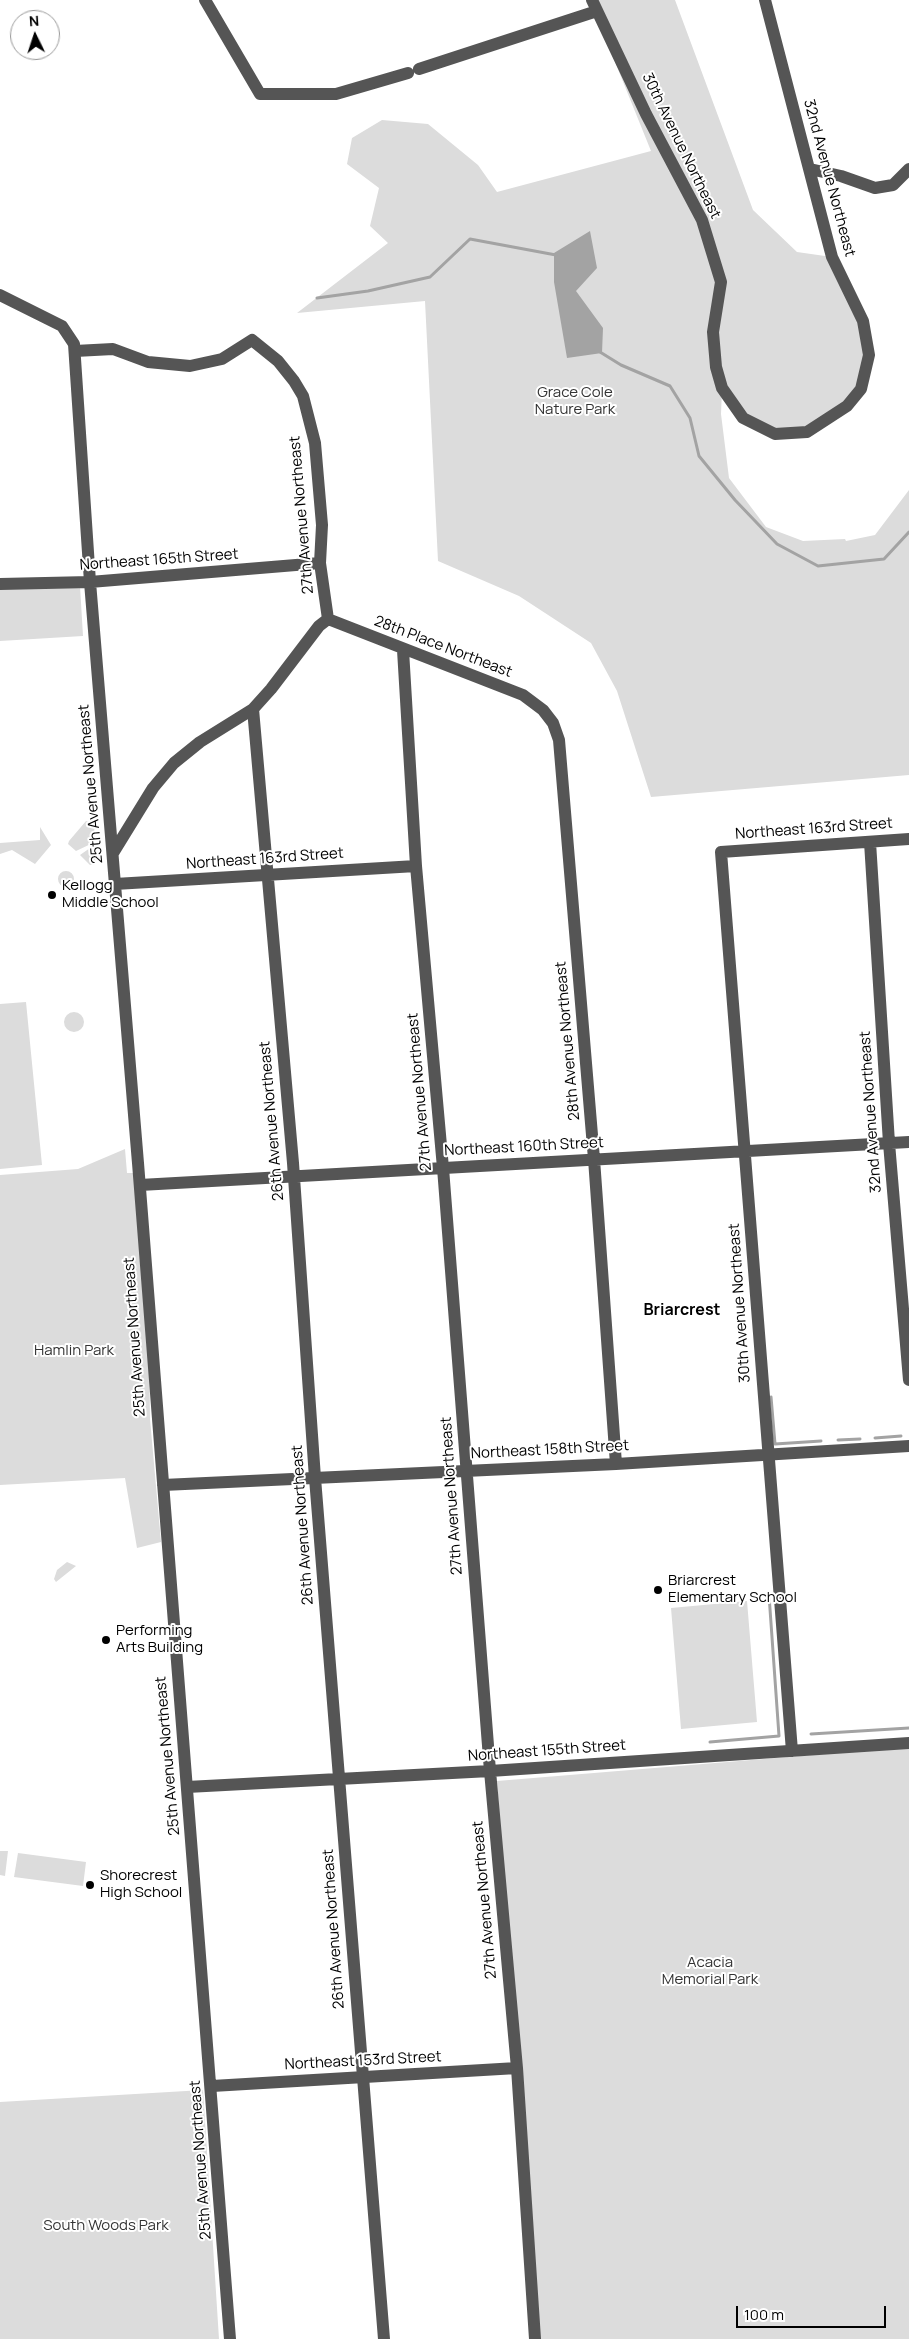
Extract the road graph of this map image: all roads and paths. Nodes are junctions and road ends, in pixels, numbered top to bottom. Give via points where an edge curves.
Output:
1 (204, 0) edge
2 (765, 0) edge
3 (594, 6) edge
4 (909, 169) edge
5 (810, 170) junction
6 (0, 295) edge
7 (74, 351) junction
8 (861, 389) joint
9 (320, 563) junction
10 (90, 582) junction
11 (0, 584) edge
12 (328, 619) junction
13 (403, 650) junction
14 (253, 709) junction
15 (543, 710) joint
16 (909, 839) edge
17 (870, 842) junction
18 (721, 852) joint
19 (113, 853) junction
20 (416, 866) junction
21 (267, 875) junction
22 (115, 884) junction
23 (909, 1142) edge
24 (889, 1143) junction
25 (745, 1151) junction
26 (594, 1159) junction
27 (443, 1168) junction
28 (294, 1176) junction
29 (140, 1185) junction
30 (909, 1380) edge
31 (909, 1446) edge
32 (768, 1454) junction
33 (616, 1464) junction
34 (466, 1471) junction
35 (315, 1478) junction
36 (163, 1485) junction
37 (909, 1743) edge
38 (792, 1751) junction
39 (490, 1771) junction
40 (339, 1779) junction
41 (187, 1788) junction
42 (517, 2068) junction
43 (362, 2077) junction
44 (212, 2086) junction
45 (230, 2339) edge
46 (384, 2339) edge
47 (535, 2339) edge

1 - 3 street via 260,94 336,94 413,71
2 - 5 street, 32nd Avenue Northeast
3 - 8 street, 30th Avenue Northeast via 702,220 721,282 713,332 716,367 722,388 742,418 775,434 807,432 847,406
4 - 5 street via 893,185 875,188
5 - 8 street, 32nd Avenue Northeast via 832,258 863,321 869,355
6 - 7 street, 25th Avenue Northeast via 62,326 74,344
7 - 9 street, 27th Avenue Northeast via 113,349 148,362 190,366 222,359 252,340 278,360 303,396 309,414 322,525
7 - 10 street, 25th Avenue Northeast
9 - 10 street, Northeast 165th Street
9 - 12 street, 27th Avenue Northeast
10 - 11 street, Northeast 165th Street
10 - 19 street, 25th Avenue Northeast
12 - 13 street, 28th Place Northeast
12 - 14 street
13 - 15 street, 28th Place Northeast via 523,695
13 - 20 street, 27th Avenue Northeast
14 - 19 street via 174,763 154,788
14 - 21 street, 26th Avenue Northeast
15 - 26 street, 28th Avenue Northeast via 553,723 559,740
16 - 17 street, Northeast 163rd Street
17 - 18 street, Northeast 163rd Street
17 - 24 street, 32nd Avenue Northeast
18 - 25 street, 30th Avenue Northeast
19 - 22 street, 25th Avenue Northeast
20 - 21 street, Northeast 163rd Street
20 - 27 street, 27th Avenue Northeast
21 - 22 street, Northeast 163rd Street
21 - 28 street, 26th Avenue Northeast
22 - 29 street, 25th Avenue Northeast
23 - 24 street, Northeast 160th Street
24 - 25 street, Northeast 160th Street
24 - 30 street, 32nd Avenue Northeast
25 - 26 street, Northeast 160th Street
25 - 32 street, 30th Avenue Northeast
26 - 27 street, Northeast 160th Street
26 - 33 street, 28th Avenue Northeast
27 - 28 street, Northeast 160th Street
27 - 34 street, 27th Avenue Northeast
28 - 29 street, Northeast 160th Street
28 - 35 street, 26th Avenue Northeast
29 - 36 street, 25th Avenue Northeast
31 - 32 street, Northeast 158th Street
32 - 33 street, Northeast 158th Street
32 - 38 street, 30th Avenue Northeast
33 - 34 street, Northeast 158th Street
34 - 35 street, Northeast 158th Street
34 - 39 street, 27th Avenue Northeast
35 - 36 street, Northeast 158th Street
35 - 40 street, 26th Avenue Northeast
36 - 41 street, 25th Avenue Northeast
37 - 38 street, Northeast 155th Street
38 - 39 street, Northeast 155th Street
39 - 40 street, Northeast 155th Street
39 - 42 street, 27th Avenue Northeast
40 - 41 street, Northeast 155th Street
40 - 43 street, 26th Avenue Northeast
41 - 44 street, 25th Avenue Northeast
42 - 43 street, Northeast 153rd Street
42 - 47 street, 27th Avenue Northeast
43 - 44 street, Northeast 153rd Street
43 - 46 street, 26th Avenue Northeast
44 - 45 street, 25th Avenue Northeast

